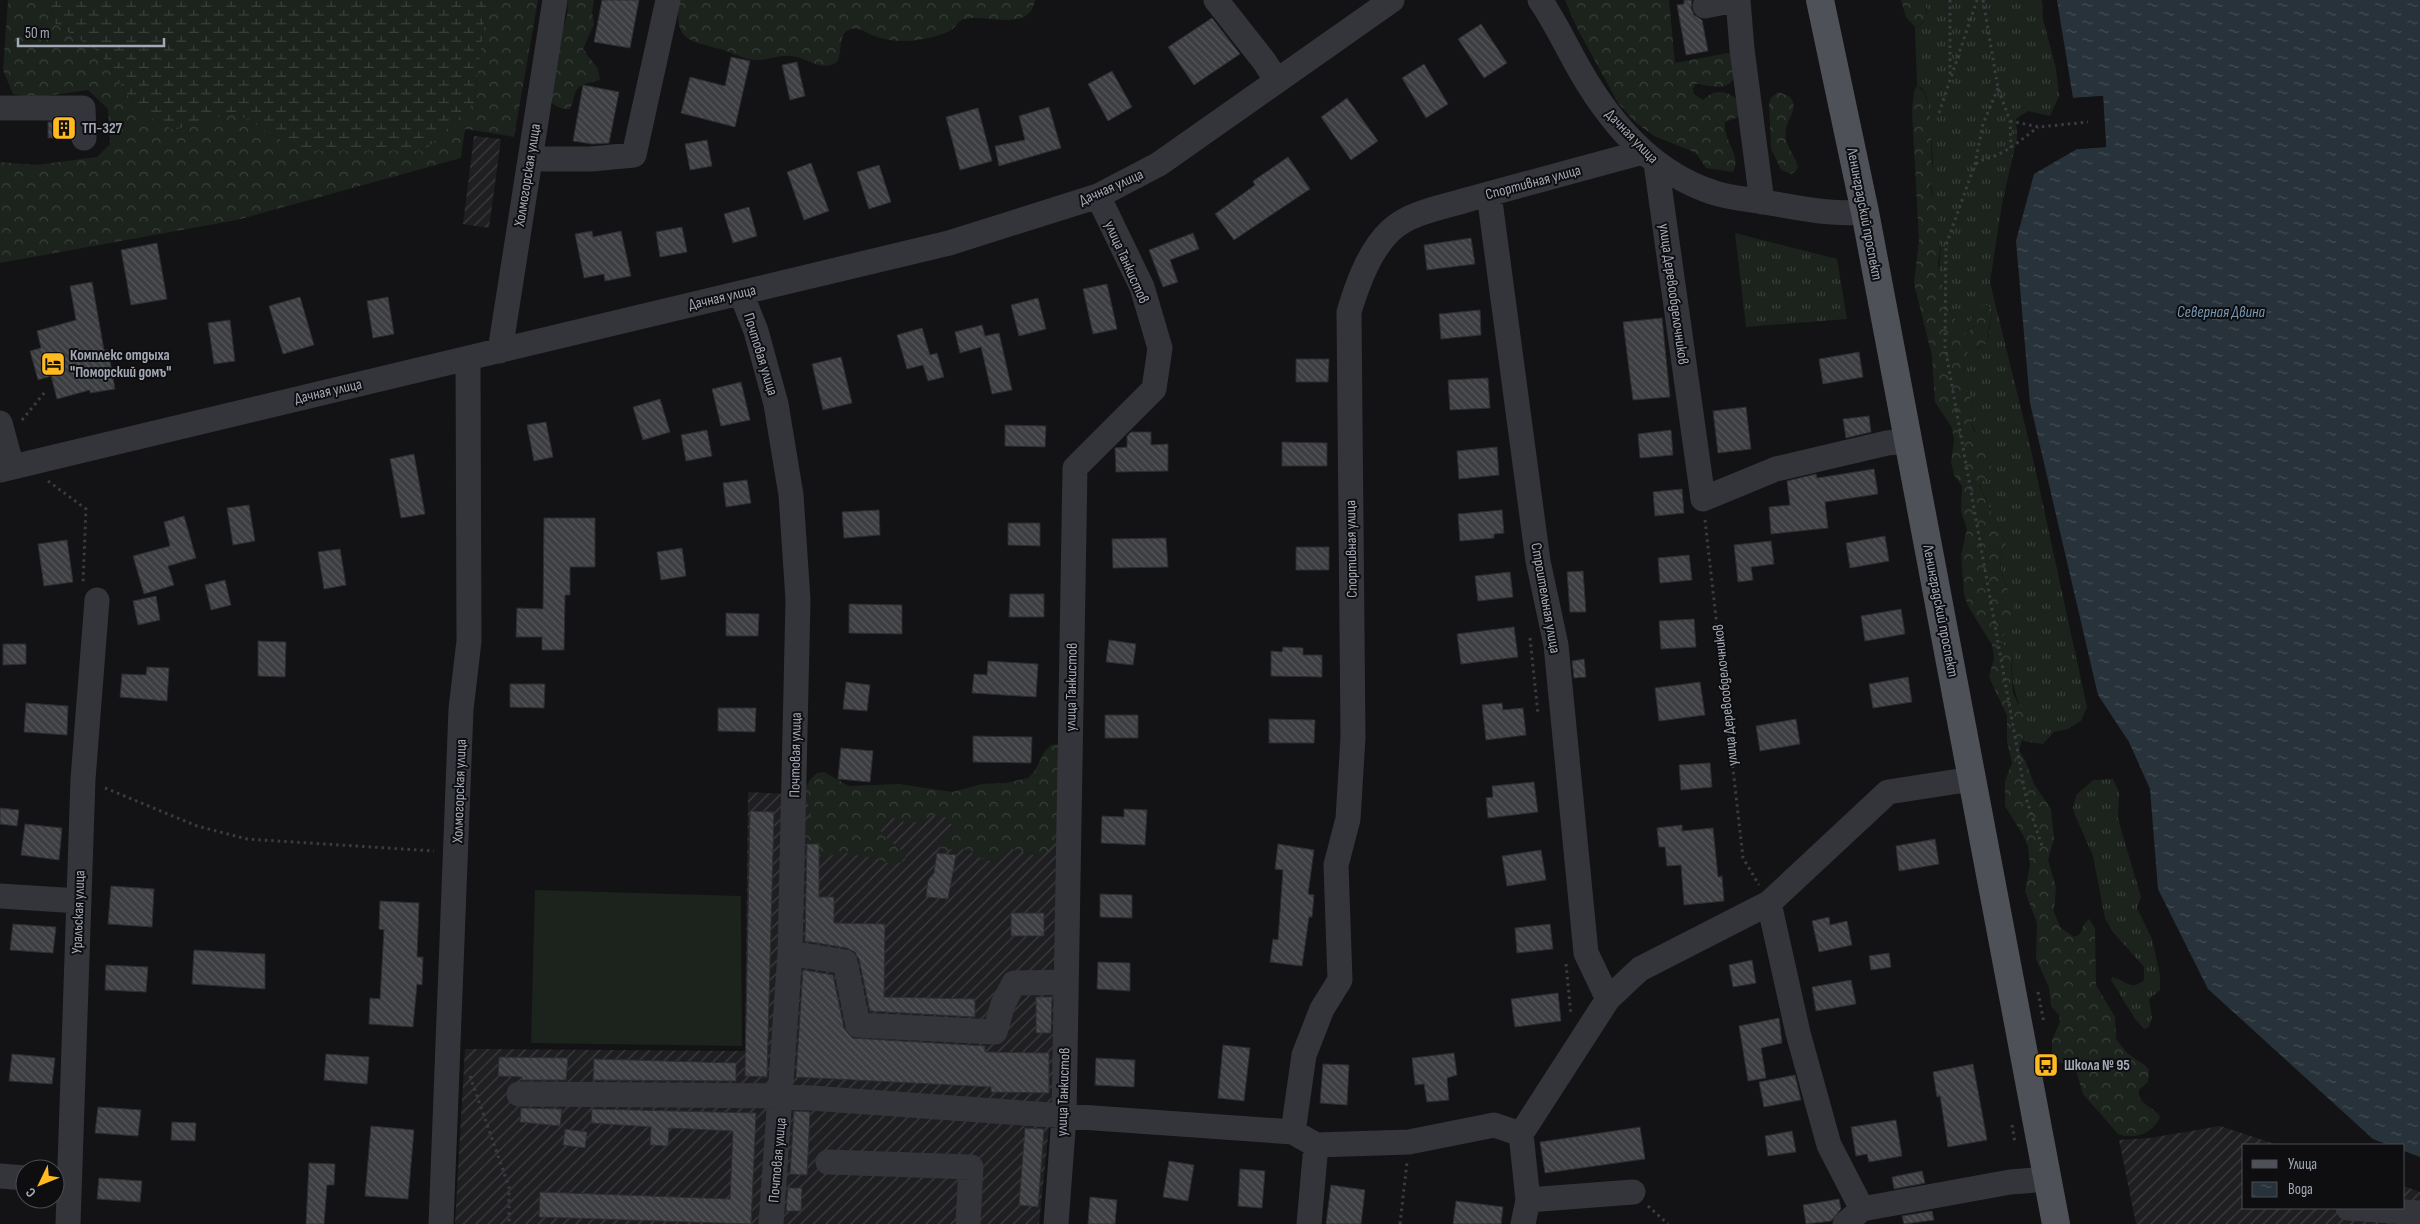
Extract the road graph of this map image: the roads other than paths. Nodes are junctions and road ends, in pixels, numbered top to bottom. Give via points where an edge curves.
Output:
1 (555, 0) edge
2 (668, 0) edge
3 (1216, 0) edge
4 (1392, 0) edge
5 (1540, 0) edge
6 (1737, 0) edge
7 (1820, 0) edge
8 (1705, 6) dead end
9 (1277, 81) junction
10 (0, 108) edge
11 (84, 138) dead end
12 (1649, 158) junction
13 (530, 159) junction
14 (1489, 194) junction
15 (1098, 196) junction
16 (1762, 202) junction
17 (1865, 212) junction
18 (741, 293) junction
19 (500, 350) junction
20 (468, 358) junction
21 (9, 424) edge
22 (1908, 440) junction
23 (6, 468) edge
24 (97, 600) dead end
25 (1972, 779) junction
26 (0, 896) edge
27 (79, 901) junction
28 (1769, 903) junction
29 (790, 953) junction
30 (1066, 982) junction
31 (1608, 999) junction
32 (519, 1094) dead end
33 (782, 1096) junction
34 (1064, 1118) junction
35 (1293, 1132) junction
36 (1521, 1134) junction
37 (1316, 1145) junction
38 (63, 1159) edge
39 (828, 1162) dead end
40 (0, 1176) edge
41 (15, 1177) edge
42 (2048, 1179) junction
43 (1633, 1192) dead end
44 (1528, 1200) junction
45 (65, 1202) edge
46 (2347, 1209) edge
47 (2362, 1209) edge
48 (2420, 1213) edge
49 (1854, 1217) edge
50 (68, 1224) edge
51 (441, 1224) edge
52 (771, 1224) edge
53 (968, 1224) edge
54 (1056, 1224) edge
55 (1309, 1224) edge
56 (1523, 1224) edge
57 (2056, 1224) edge
58 (2347, 1224) edge

1 - 13 street, Холмогорская улица
2 - 13 street via 634,156
3 - 9 street
4 - 9 street, Дачная улица
5 - 12 street, Дачная улица via 1601,103
6 - 8 street
6 - 16 street
7 - 17 main road, Ленинградский проспект
9 - 15 street, Дачная улица via 1159,164
10 - 11 street via 83,108
12 - 14 street, Спортивная улица
12 - 16 street, Дачная улица via 1687,182 1713,193
12 - 22 street, улица Деревообделочников via 1703,499 1776,470
13 - 19 street, Холмогорская улица
14 - 31 street, Строительная улица via 1538,561 1556,645 1586,953
14 - 35 street, Спортивная улица via 1418,215 1390,232 1366,269 1349,312 1354,737 1348,819 1336,865 1340,980 1322,1009 1304,1055
15 - 18 street, Дачная улица via 949,243
15 - 30 street, улица Танкистов via 1142,287 1160,348 1154,390 1075,468
16 - 17 street, Дачная улица via 1838,214
17 - 22 main road, Ленинградский проспект
18 - 19 street, Дачная улица
18 - 29 street, Почтовая улица via 756,331 776,404 791,495 798,600
19 - 20 street, Дачная улица
20 - 23 street, Дачная улица
20 - 51 street, Холмогорская улица via 469,641 462,709
21 - 23 street
22 - 25 main road, Ленинградский проспект
24 - 27 street, Уральская улица via 83,779
25 - 28 street via 1888,792
25 - 42 main road, Ленинградский проспект
26 - 27 street
27 - 38 street, Уральская улица
28 - 31 street via 1640,969
28 - 49 street via 1798,1033 1829,1145
29 - 30 street via 845,962 858,1025 995,1032 1003,1004 1014,983
29 - 33 street, Почтовая улица
30 - 34 street, улица Танкистов
31 - 36 street
32 - 33 street
33 - 34 street
33 - 52 street, Почтовая улица
34 - 35 street
34 - 54 street, улица Танкистов
35 - 37 street
36 - 37 street via 1494,1125 1409,1142
36 - 44 street
37 - 55 street
39 - 53 street via 972,1167
40 - 41 street
42 - 49 street via 2010,1182
42 - 57 main road, Ленинградский проспект
43 - 44 street
44 - 56 street
45 - 50 street, Уральская улица
46 - 58 street
47 - 48 street

